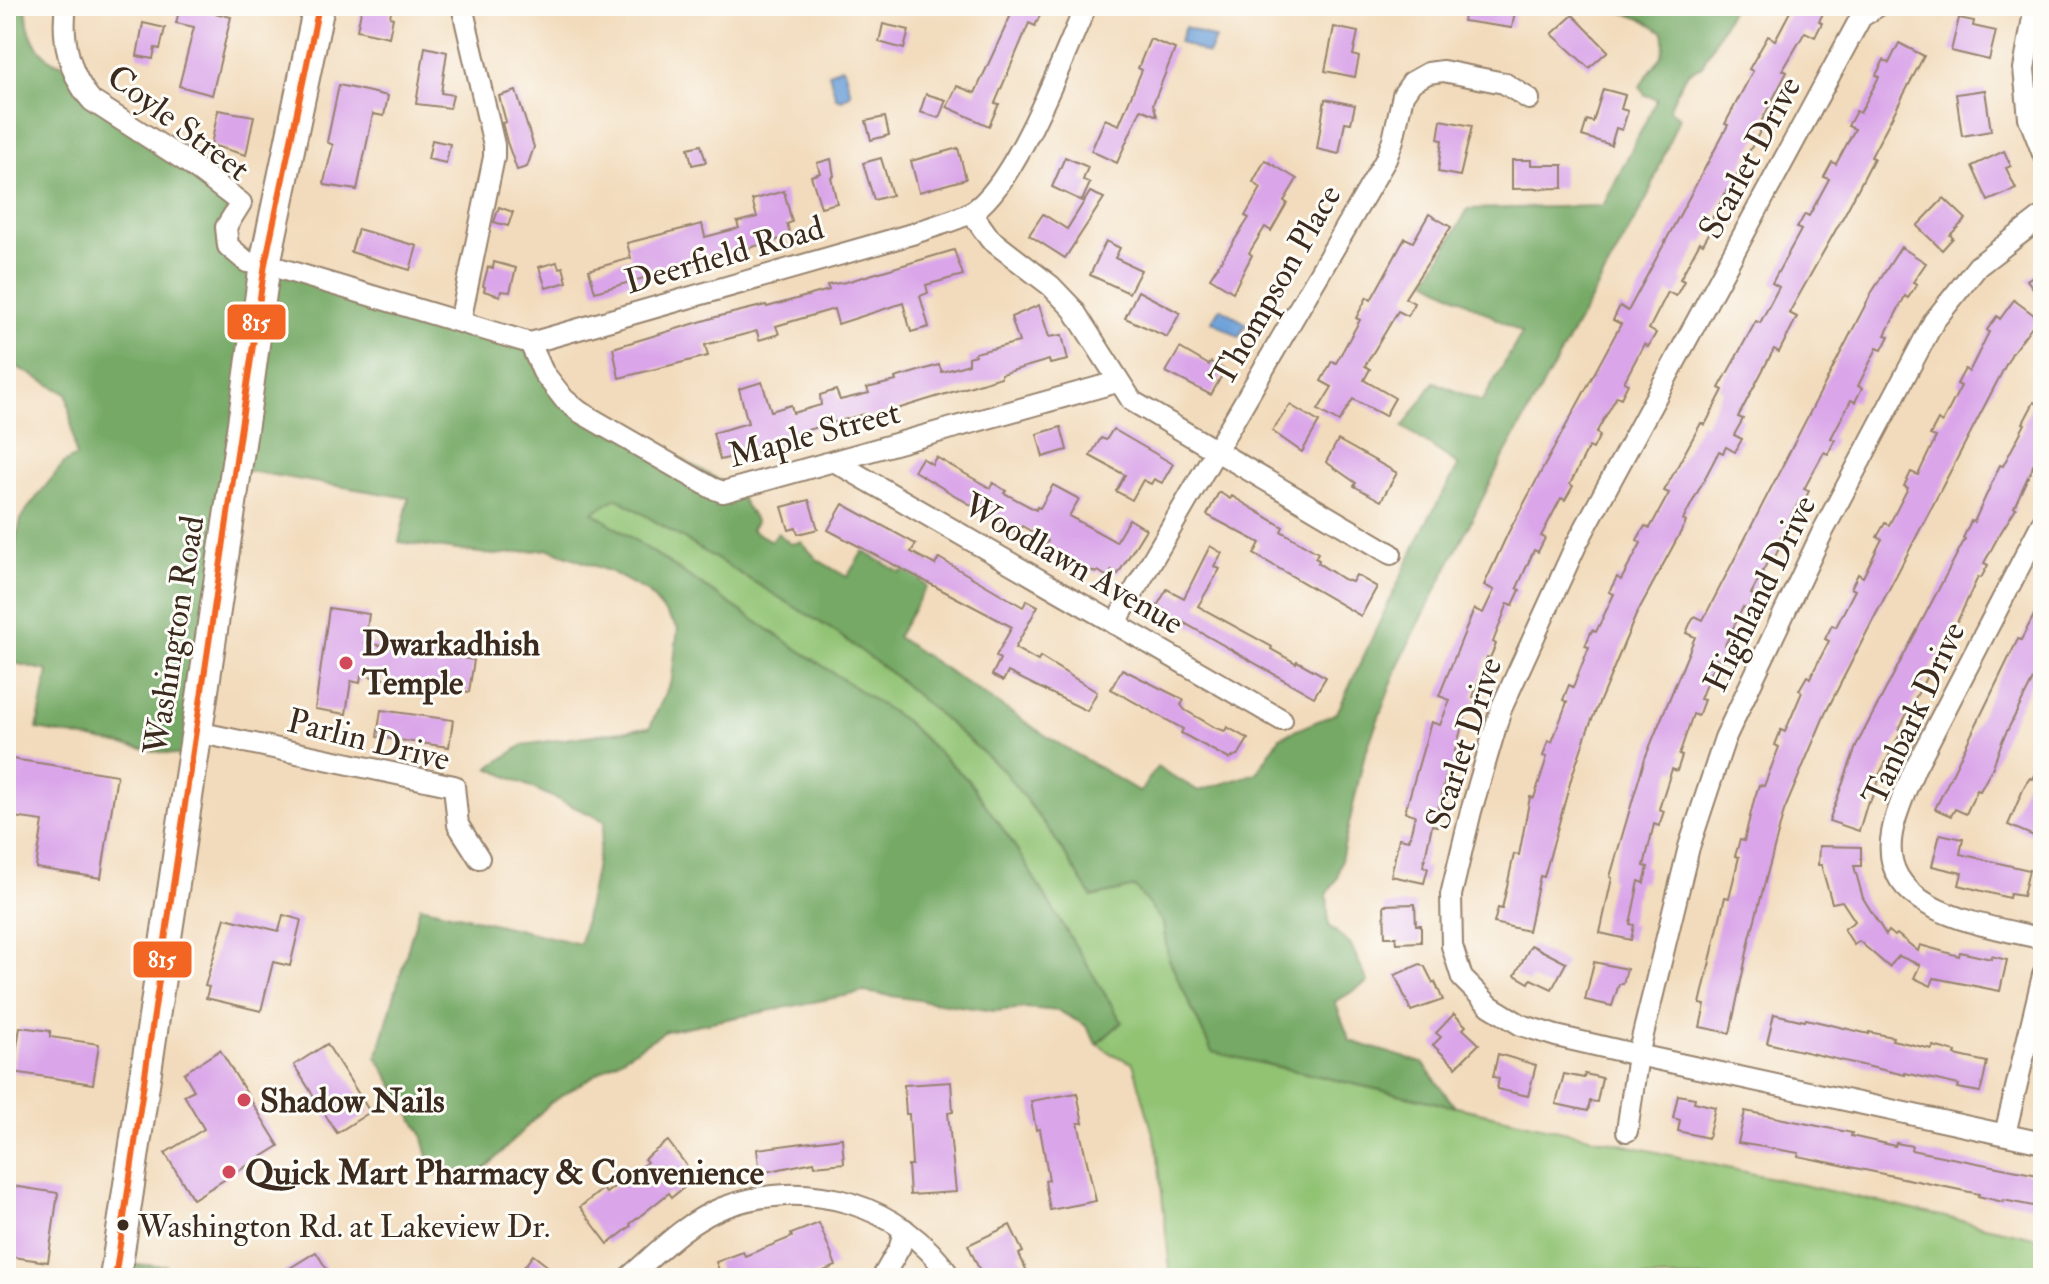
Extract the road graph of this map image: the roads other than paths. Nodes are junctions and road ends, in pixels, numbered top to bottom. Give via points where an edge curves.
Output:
1 (66, 6) edge
2 (319, 6) edge
3 (462, 6) edge
4 (1086, 6) edge
5 (1878, 6) edge
6 (2035, 6) edge
7 (1529, 99) dead end
8 (2043, 154) edge
9 (241, 203) junction
10 (275, 210) junction
11 (971, 212) junction
12 (2043, 216) edge
13 (265, 264) junction
14 (460, 322) junction
15 (530, 343) junction
16 (1117, 382) junction
17 (1215, 451) junction
18 (834, 461) junction
19 (2043, 521) edge
20 (1391, 554) dead end
21 (1115, 624) junction
22 (1282, 720) dead end
23 (197, 732) junction
24 (479, 858) dead end
25 (2043, 939) edge
26 (2043, 975) edge
27 (1638, 1055) junction
28 (1627, 1131) dead end
29 (2005, 1134) junction
30 (2043, 1143) edge
31 (904, 1229) junction
32 (115, 1278) edge
33 (628, 1278) edge
34 (882, 1278) edge
35 (951, 1278) edge

1 - 9 street, Coyle Street via 71,66 80,88
2 - 10 main road, Washington Road
3 - 14 street via 494,157
4 - 11 street, Deerfield Road via 1013,165
5 - 27 street, Scarlet Drive via 1861,17 1577,543 1501,709 1451,895 1452,946 1462,978 1490,1006 1545,1033
6 - 8 street via 2024,69 2029,118
7 - 17 street, Thompson Place via 1504,83 1443,71 1412,82 1403,95 1386,159
9 - 10 street
9 - 13 street, Coyle Street via 226,227 228,246 247,262
10 - 13 main road, Washington Road
11 - 15 street, Deerfield Road via 912,234
11 - 16 street via 990,239 1073,309
12 - 27 street, Highland Drive via 1978,266 1934,321 1822,533 1725,738 1689,847
13 - 14 street
13 - 23 main road, Washington Road
14 - 15 street
15 - 18 street, Maple Street via 543,372 580,412 712,488 723,492
16 - 17 street via 1132,401
16 - 18 street, Maple Street
17 - 20 street
17 - 21 street, Thompson Place
18 - 21 street, Woodlawn Avenue
19 - 25 street, Tanbark Drive via 1915,768 1891,837 1900,882 1932,908
21 - 22 street, Woodlawn Avenue
23 - 24 street, Parlin Drive via 454,786 458,825
23 - 32 main road, Washington Road
26 - 29 street
27 - 28 street, Highland Drive
27 - 29 street, Scarlet Drive
29 - 30 street, Scarlet Drive
31 - 33 street via 861,1205 821,1196 763,1197 721,1209 682,1231
31 - 34 street
31 - 35 street

